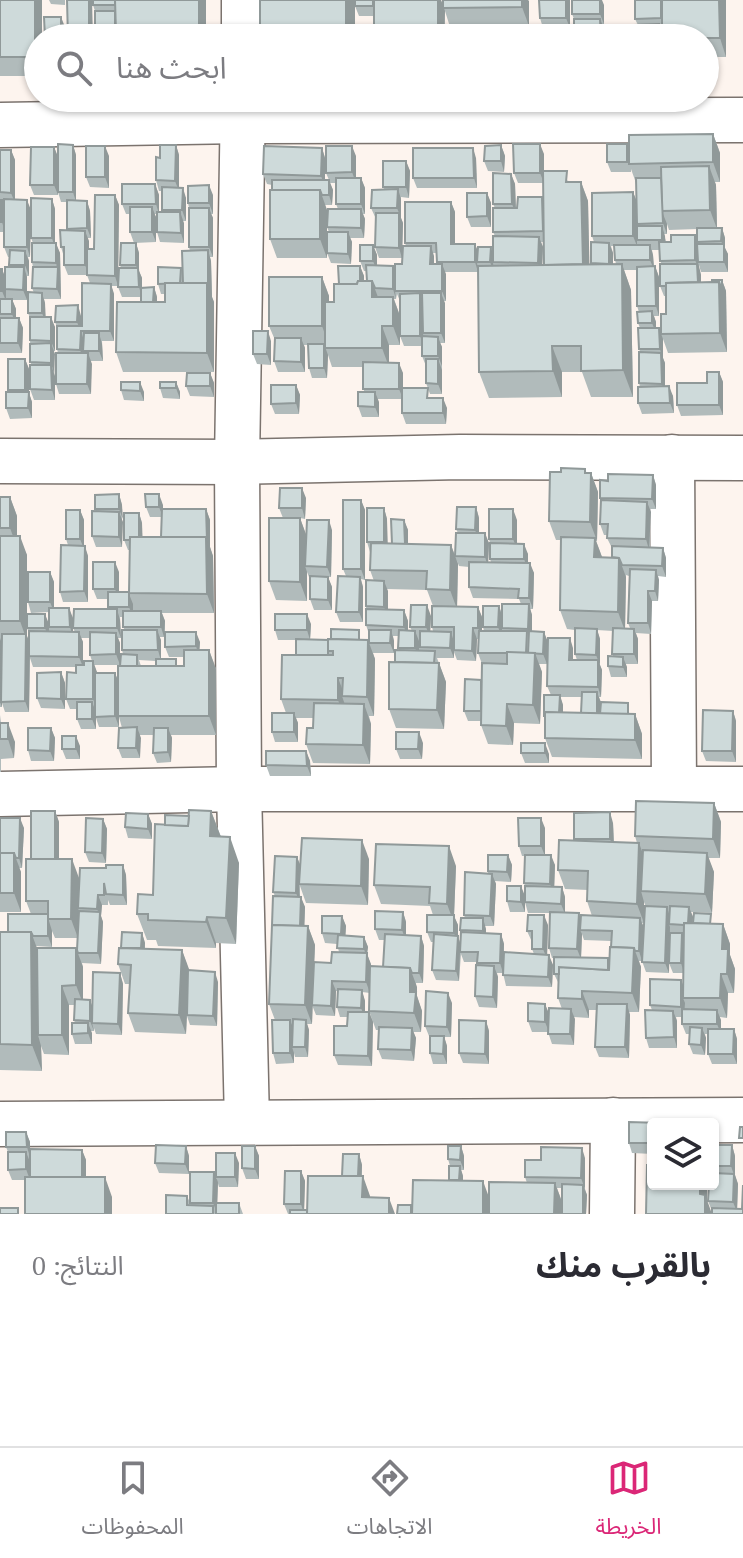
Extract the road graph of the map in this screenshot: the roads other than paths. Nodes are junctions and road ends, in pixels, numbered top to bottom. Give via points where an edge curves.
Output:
1 (244, 0) edge
2 (244, 24) edge
3 (211, 112) edge
4 (243, 112) edge
5 (343, 112) edge
6 (743, 120) edge
7 (0, 125) edge
8 (672, 457) junction
9 (743, 458) edge
10 (0, 461) edge
11 (237, 462) junction
12 (674, 788) junction
13 (239, 789) junction
14 (743, 789) edge
15 (0, 794) edge
16 (613, 1120) junction
17 (743, 1120) edge
18 (247, 1122) junction
19 (0, 1124) edge
20 (612, 1214) edge

1 - 2 street
3 - 7 street
4 - 11 street
5 - 6 street
8 - 9 street
8 - 11 street
8 - 12 street
10 - 11 street
11 - 13 street
12 - 13 street
12 - 14 street
13 - 15 street
13 - 18 street
16 - 17 street
16 - 18 street
16 - 20 street
18 - 19 street

